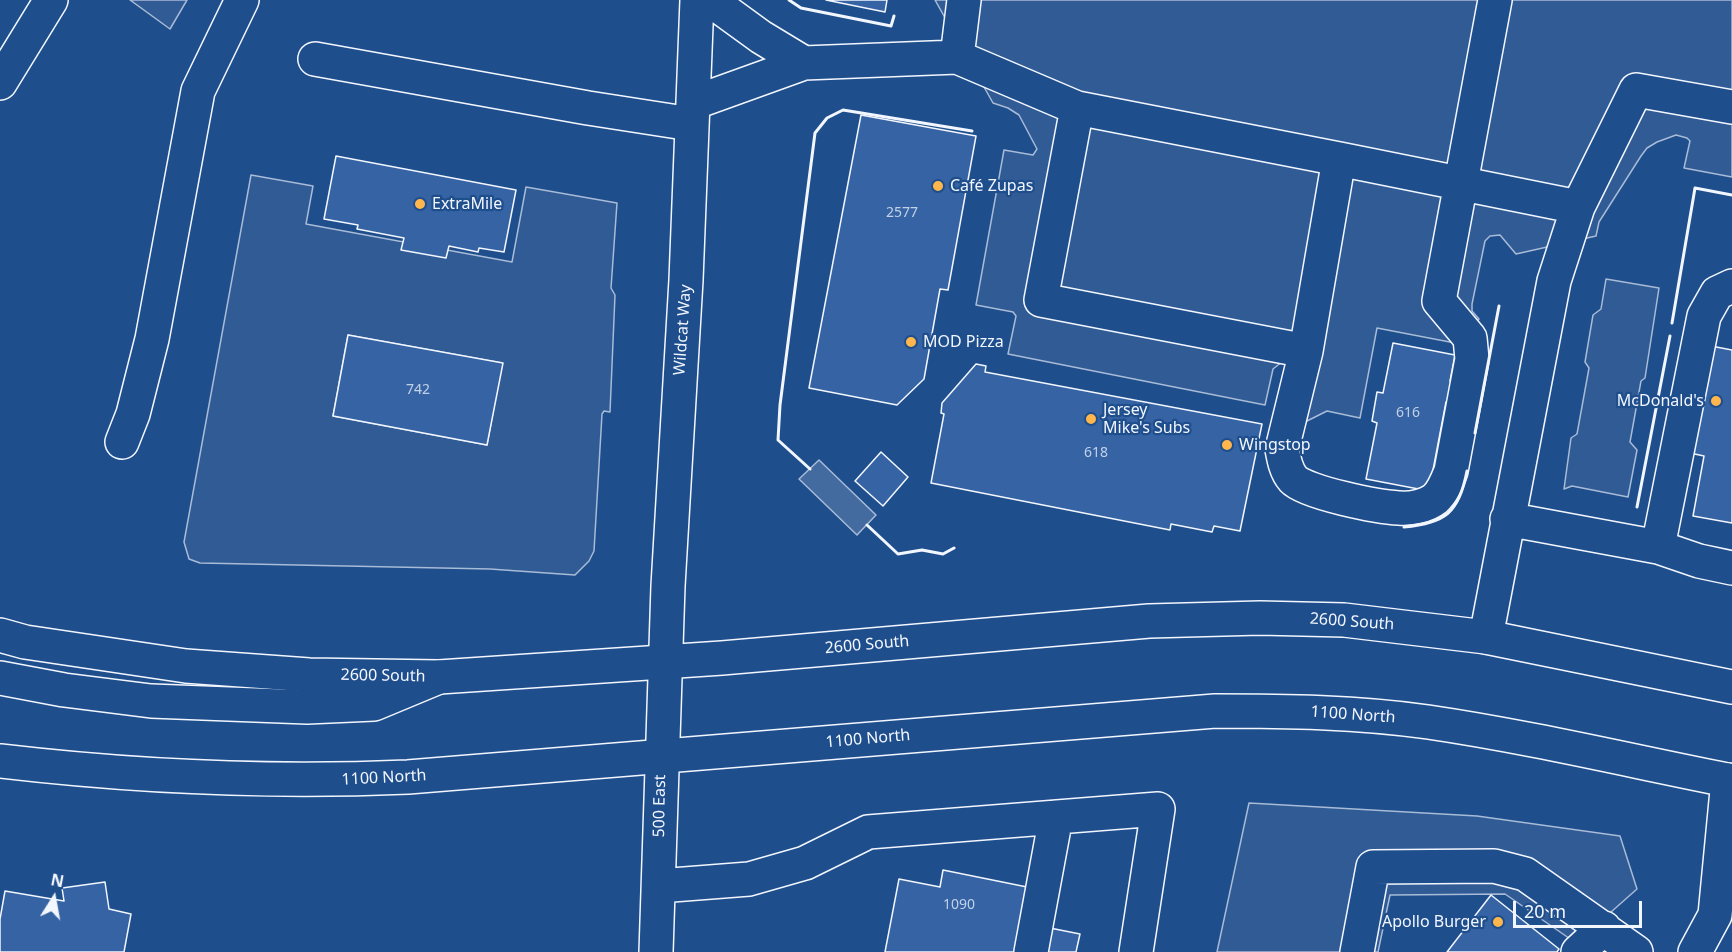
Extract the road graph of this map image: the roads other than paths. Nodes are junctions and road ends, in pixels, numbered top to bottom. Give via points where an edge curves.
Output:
1 (51, 0) edge
2 (242, 0) edge
3 (697, 0) edge
4 (710, 0) edge
5 (964, 0) edge
6 (1496, 0) edge
7 (957, 57) junction
8 (315, 59) dead end
9 (804, 63) junction
10 (0, 83) edge
11 (1732, 107) edge
12 (1077, 108) junction
13 (692, 113) junction
14 (1339, 159) junction
15 (1460, 183) junction
16 (1578, 207) junction
17 (1732, 263) edge
18 (1724, 289) edge
19 (1306, 351) junction
20 (122, 442) dead end
21 (1507, 519) junction
22 (1658, 547) junction
23 (1732, 568) edge
24 (0, 635) edge
25 (1486, 637) junction
26 (666, 660) junction
27 (439, 677) junction
28 (0, 678) edge
29 (1732, 687) edge
30 (661, 756) junction
31 (0, 761) edge
32 (1730, 780) edge
33 (1056, 817) junction
34 (659, 886) junction
35 (1604, 928) junction
36 (656, 952) edge
37 (1031, 952) edge
38 (1136, 952) edge
39 (1357, 952) edge
40 (1578, 952) edge
41 (1636, 952) edge
42 (1695, 952) edge

1 - 10 main road
2 - 20 main road via 198,92 152,339
3 - 13 main road, Wildcat Way
4 - 9 main road
5 - 7 main road
6 - 15 main road
7 - 9 main road
7 - 12 main road
8 - 13 main road
9 - 13 main road
11 - 16 main road via 1636,90
12 - 14 main road
12 - 19 main road via 1041,300
13 - 26 main road, Wildcat Way
14 - 15 main road
14 - 19 main road
15 - 16 main road
15 - 19 main road via 1439,301 1470,338 1472,359 1451,471 1434,499 1419,506 1399,508 1305,489 1293,479 1282,449
16 - 21 main road via 1554,281
17 - 18 main road
18 - 22 main road via 1704,316
21 - 22 main road
21 - 25 main road
22 - 23 main road
24 - 27 main road, 2600 South via 186,666 309,675
25 - 26 main road, 2600 South via 1344,620 1249,618 1149,621
25 - 29 main road, 2600 South
26 - 27 main road, 2600 South
26 - 30 main road, 500 East
27 - 28 main road via 374,704 307,707 151,701
30 - 31 main road, 1100 North via 313,782 82,771
30 - 32 main road, 1100 North via 1215,711 1286,711 1427,722
30 - 34 main road, 500 East
32 - 42 main road via 1715,915
33 - 34 main road via 868,832 805,863 749,879
33 - 37 main road
33 - 38 main road via 1158,809
34 - 36 main road, 500 East
35 - 39 main road via 1525,874 1494,866 1373,867
35 - 40 main road
35 - 41 main road

